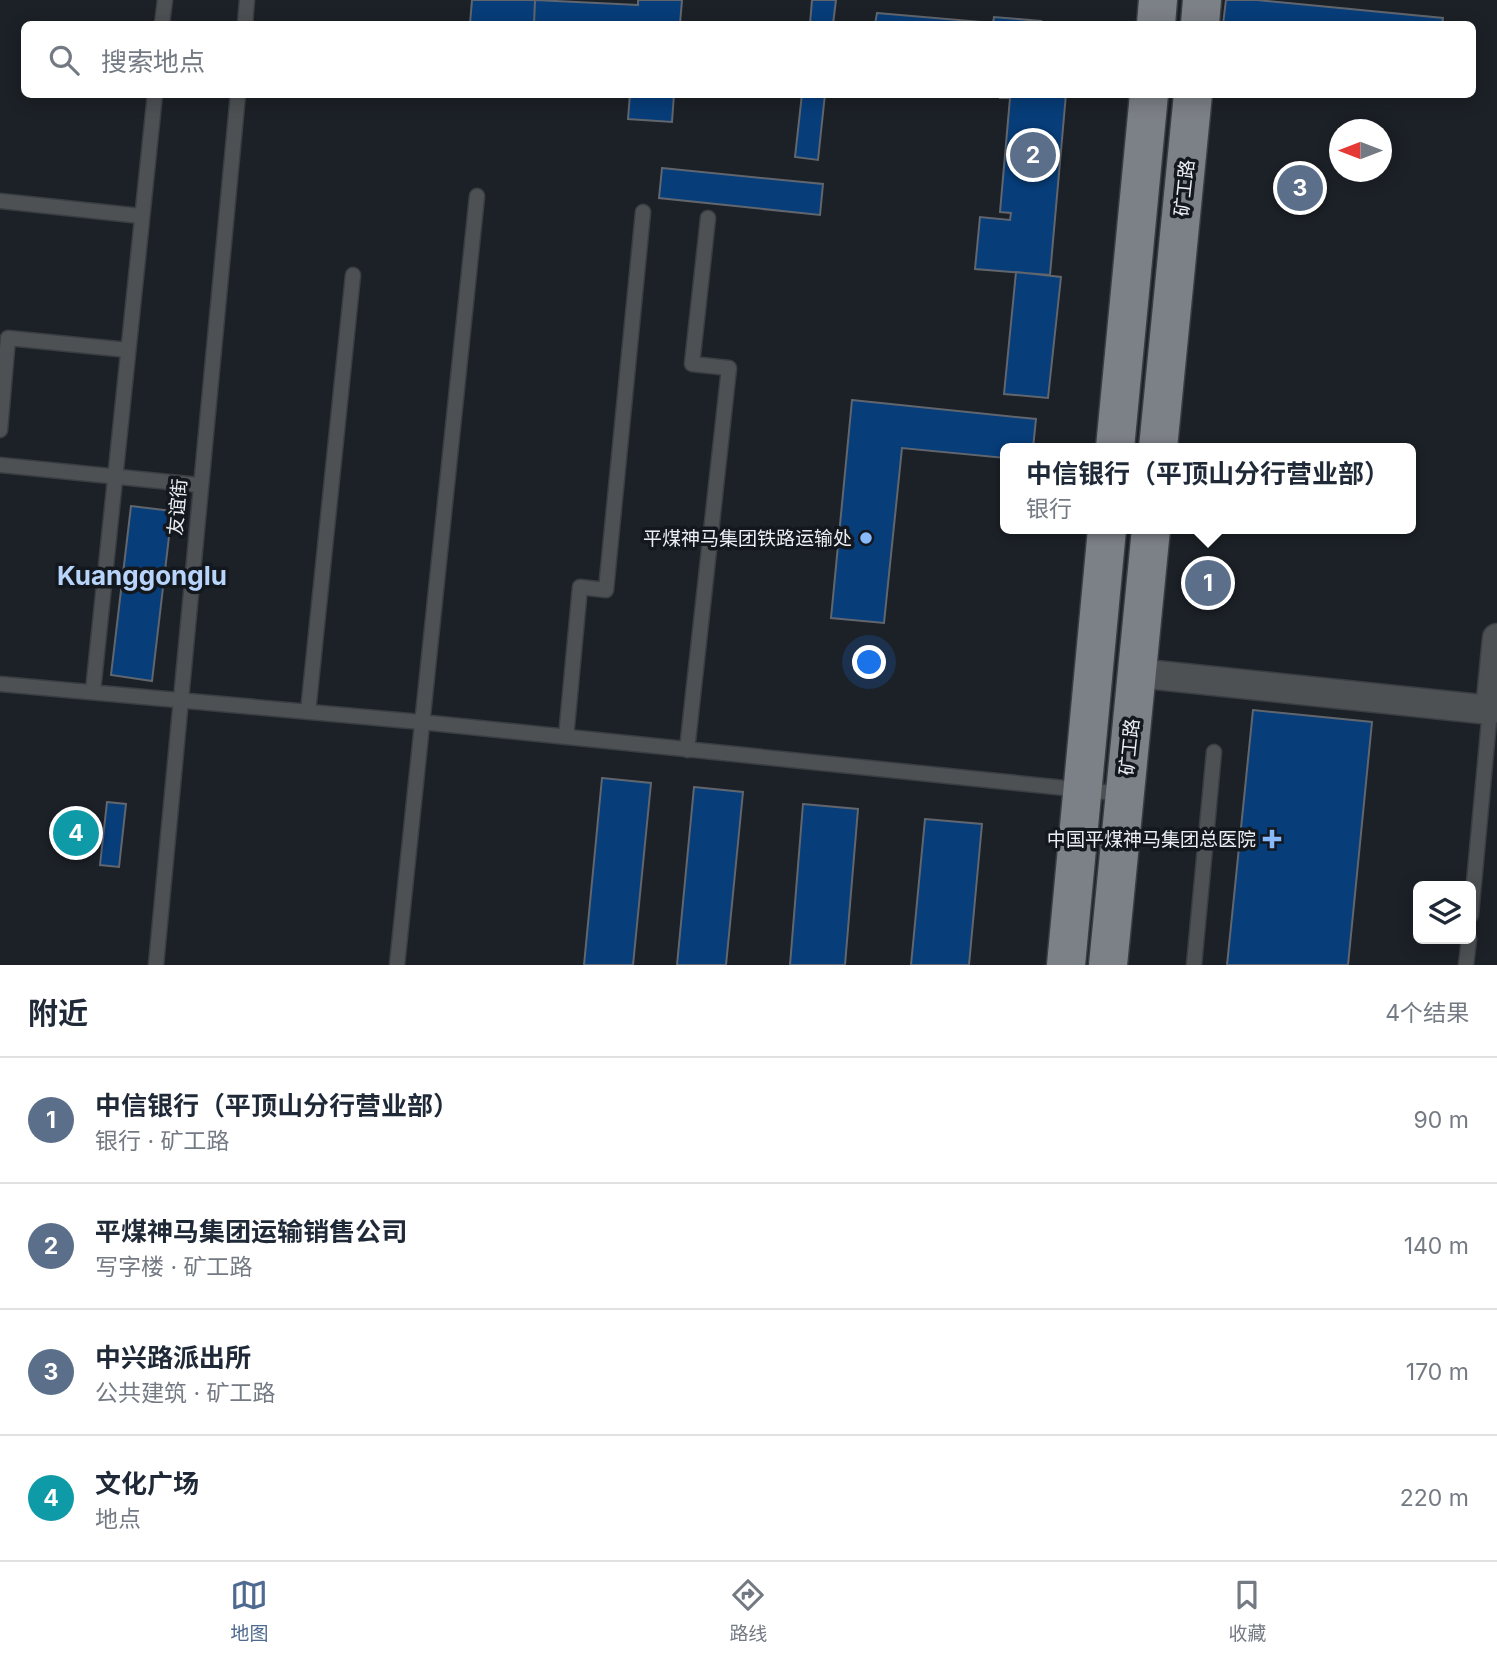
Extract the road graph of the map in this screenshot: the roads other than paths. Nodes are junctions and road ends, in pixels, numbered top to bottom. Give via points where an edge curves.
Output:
1 (165, 0) edge
2 (247, 0) edge
3 (1158, 0) edge
4 (1202, 0) edge
5 (162, 21) edge
6 (245, 21) edge
7 (1156, 21) edge
8 (1200, 21) edge
9 (155, 98) edge
10 (238, 98) edge
11 (1149, 98) edge
12 (1193, 98) edge
13 (477, 196) dead end
14 (0, 201) edge
15 (643, 212) dead end
16 (141, 216) junction
17 (708, 218) dead end
18 (353, 275) dead end
19 (128, 350) junction
20 (0, 430) edge
21 (1115, 443) edge
22 (1158, 443) edge
23 (0, 465) edge
24 (115, 476) junction
25 (198, 485) junction
26 (1107, 534) edge
27 (1151, 534) edge
28 (1497, 639) edge
29 (1137, 673) junction
30 (0, 684) edge
31 (93, 691) junction
32 (180, 700) junction
33 (1490, 710) junction
34 (308, 712) junction
35 (421, 722) junction
36 (566, 737) junction
37 (687, 750) junction
38 (1214, 752) dead end
39 (1082, 790) junction
40 (1125, 794) junction
41 (1474, 881) edge
42 (1468, 944) edge
43 (156, 965) edge
44 (397, 965) edge
45 (1066, 965) edge
46 (1108, 965) edge
47 (1194, 965) edge
48 (1466, 965) edge

1 - 5 lane
2 - 6 lane
3 - 7 main road
4 - 8 main road
9 - 16 lane
10 - 25 lane, 友谊街
11 - 21 main road
12 - 22 main road, 矿工路
13 - 35 lane
14 - 16 lane
15 - 36 lane via 607,590 580,587
16 - 19 lane
17 - 37 lane via 692,364 729,368
18 - 34 lane
19 - 20 lane via 8,338
19 - 24 lane
23 - 24 lane
24 - 25 lane
24 - 31 lane
25 - 32 lane, 友谊街
26 - 39 main road
27 - 29 main road, 矿工路
28 - 33 street
29 - 33 street
29 - 40 main road, 矿工路
30 - 31 lane
31 - 32 lane
32 - 34 lane
32 - 43 lane, 友谊街
33 - 41 lane
34 - 35 lane
35 - 36 lane
35 - 44 lane
36 - 37 lane
37 - 39 lane
38 - 47 lane
39 - 40 lane
39 - 45 main road
40 - 46 main road, 矿工路
42 - 48 lane

